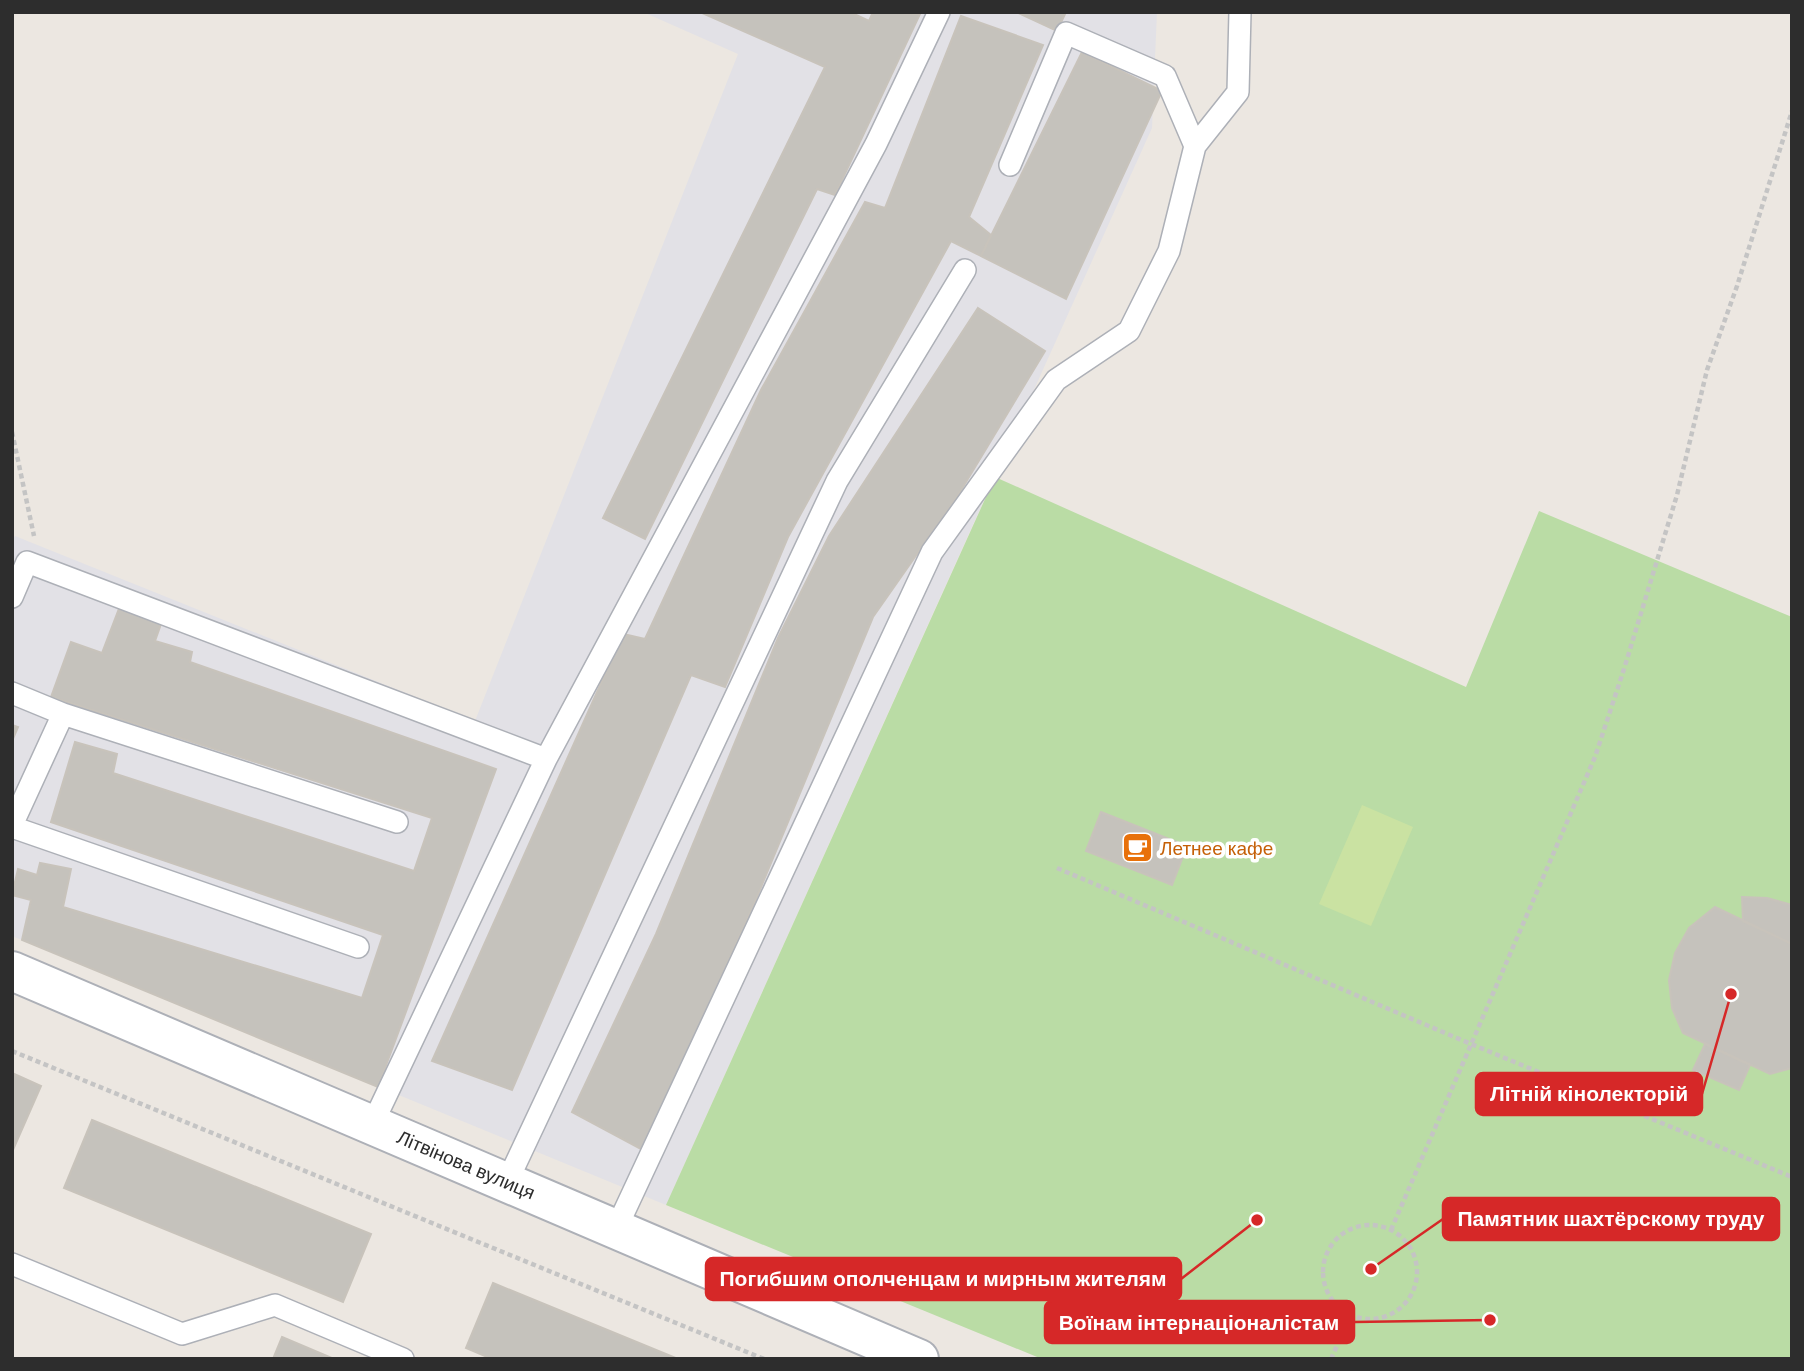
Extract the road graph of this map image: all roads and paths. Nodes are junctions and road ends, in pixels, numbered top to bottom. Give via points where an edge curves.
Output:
1 (939, 12) edge
2 (1240, 12) edge
3 (1792, 111) edge
4 (1195, 146) junction
5 (1010, 165) dead end
6 (965, 270) dead end
7 (12, 432) edge
8 (35, 544) dead end
9 (12, 597) edge
10 (12, 694) edge
11 (63, 714) junction
12 (546, 759) junction
13 (397, 822) dead end
14 (12, 826) edge
15 (1057, 868) dead end
16 (358, 947) dead end
17 (12, 971) edge
18 (1471, 1044) junction
19 (12, 1051) edge
20 (372, 1125) junction
21 (1792, 1177) edge
22 (507, 1182) junction
23 (616, 1229) junction
24 (1391, 1230) junction
25 (12, 1264) edge
26 (1351, 1315) junction
27 (403, 1359) edge
28 (764, 1359) edge
29 (919, 1359) edge
30 (1331, 1359) edge

1 - 12 lane via 876,144
2 - 4 lane via 1238,92
3 - 18 path via 1707,370 1677,495 1595,757
4 - 5 lane via 1165,76 1066,33
4 - 23 lane via 1169,251 1129,331 1056,380 932,552
6 - 22 lane via 837,481
7 - 8 path
9 - 12 lane via 27,562
10 - 11 lane
11 - 13 lane
11 - 14 lane
12 - 20 lane
14 - 16 lane
15 - 18 path
17 - 20 street, Літвінова вулиця
18 - 21 path
18 - 24 path
19 - 28 path
20 - 22 street, Літвінова вулиця
22 - 23 street, Літвінова вулиця
23 - 29 street, Літвінова вулиця
24 - 26 path via 1415,1257 1415,1288 1407,1302 1388,1315 1365,1319
24 - 26 path via 1365,1225 1350,1229 1328,1250 1323,1265 1328,1295
25 - 27 lane via 182,1335 275,1305
26 - 30 path

